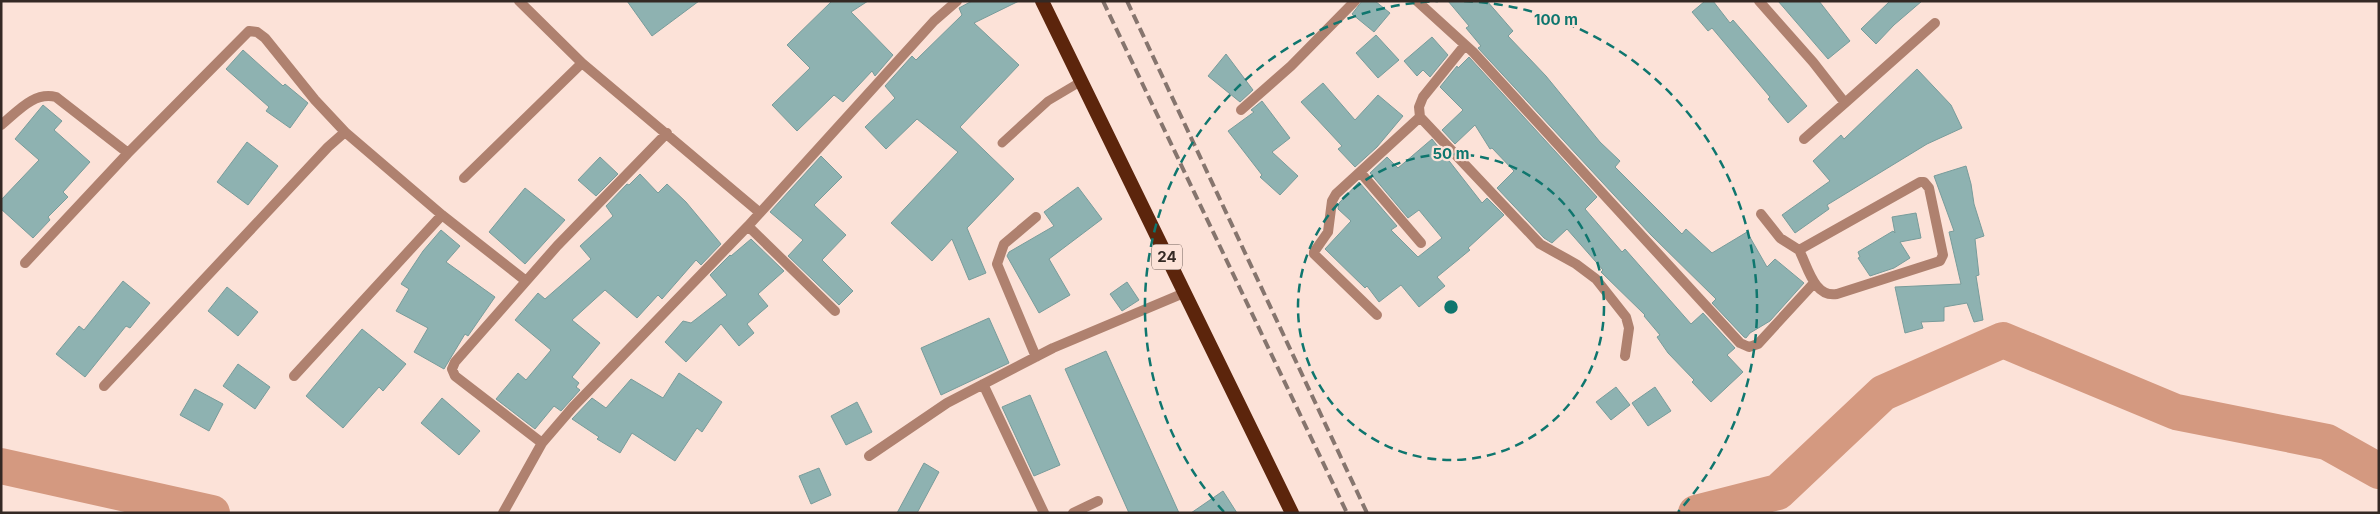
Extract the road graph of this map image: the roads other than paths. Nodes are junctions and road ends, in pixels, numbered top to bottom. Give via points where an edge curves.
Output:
1 (519, 1) edge
2 (957, 1) edge
3 (1042, 1) edge
4 (1355, 1) edge
5 (1417, 1) edge
6 (1759, 1) edge
7 (1935, 23) dead end
8 (1465, 44) junction
9 (582, 63) junction
10 (1080, 82) junction
11 (1845, 103) junction
12 (1240, 110) dead end
13 (1420, 117) junction
14 (1, 125) edge
15 (345, 132) junction
16 (667, 133) junction
17 (1804, 139) dead end
18 (1002, 143) dead end
19 (128, 153) junction
20 (1360, 172) junction
21 (464, 178) dead end
22 (759, 212) junction
23 (442, 214) junction
24 (1761, 214) dead end
25 (1036, 217) dead end
26 (748, 226) junction
27 (1421, 243) dead end
28 (1799, 250) junction
29 (25, 263) dead end
30 (526, 281) junction
31 (1814, 283) junction
32 (1184, 293) junction
33 (836, 311) dead end
34 (1377, 315) dead end
35 (1625, 356) dead end
36 (1036, 357) junction
37 (294, 376) dead end
38 (983, 384) junction
39 (104, 386) dead end
40 (542, 443) junction
41 (869, 456) dead end
42 (1098, 501) dead end
43 (502, 513) edge
44 (1044, 513) edge
45 (1072, 513) edge
46 (1292, 513) edge

1 - 9 street
2 - 22 street via 934,21
3 - 10 highway, 24
4 - 12 street via 1291,66
5 - 8 street
6 - 11 street
7 - 11 street
8 - 13 street via 1423,97
8 - 31 street via 1740,343 1749,347 1758,344
9 - 16 street
9 - 21 street
10 - 18 lane via 1048,101
10 - 32 highway, 24
11 - 17 street
13 - 20 street
13 - 35 street via 1540,244 1596,279 1626,316 1629,328
14 - 19 street via 34,99 46,94 56,96
15 - 19 street via 265,38 249,31
15 - 23 street
15 - 39 street
16 - 22 street
16 - 30 street
19 - 29 street
20 - 27 street
20 - 34 street via 1332,201 1330,227 1314,254
22 - 26 street
23 - 30 street
23 - 37 street
24 - 28 street via 1780,238
25 - 36 street via 1004,244 997,264
26 - 33 street
26 - 40 street
28 - 31 street
28 - 31 street via 1920,182 1929,188 1942,255 1940,261 1838,294 1823,293
30 - 40 street via 452,369 455,376
32 - 36 street
32 - 46 highway, 24
36 - 38 street
38 - 41 street via 947,403
38 - 44 street
40 - 43 street
42 - 45 street

